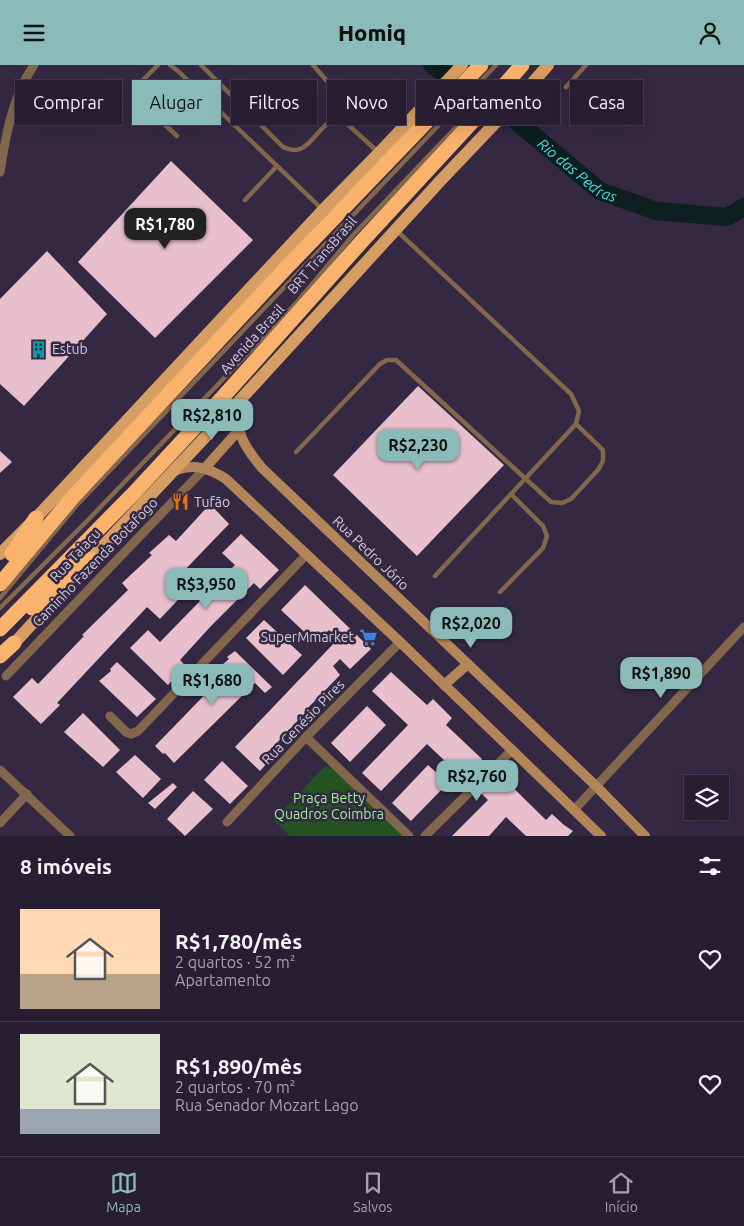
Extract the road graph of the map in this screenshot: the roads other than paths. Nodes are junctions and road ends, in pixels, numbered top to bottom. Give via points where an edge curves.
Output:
1 (34, 65) edge
2 (158, 65) edge
3 (170, 65) edge
4 (201, 65) edge
5 (313, 65) edge
6 (462, 65) edge
7 (496, 65) edge
8 (522, 65) edge
9 (548, 65) edge
10 (586, 65) edge
11 (485, 69) edge
12 (455, 80) edge
13 (471, 80) edge
14 (509, 80) edge
15 (327, 81) edge
16 (566, 87) dead end
17 (327, 124) edge
18 (416, 124) edge
19 (348, 125) edge
20 (422, 125) edge
21 (423, 125) edge
22 (463, 125) edge
23 (464, 125) edge
24 (177, 136) dead end
25 (379, 153) junction
26 (277, 167) junction
27 (0, 172) edge
28 (245, 200) dead end
29 (323, 210) junction
30 (396, 230) junction
31 (241, 399) junction
32 (576, 424) junction
33 (238, 431) junction
34 (296, 452) dead end
35 (205, 468) junction
36 (173, 471) junction
37 (526, 478) junction
38 (510, 494) junction
39 (36, 518) junction
40 (0, 554) edge
41 (307, 554) junction
42 (91, 559) joint
43 (0, 569) edge
44 (435, 576) dead end
45 (0, 584) edge
46 (500, 592) dead end
47 (0, 598) edge
48 (0, 608) edge
49 (744, 627) edge
50 (0, 629) edge
51 (7, 641) edge
52 (400, 642) junction
53 (0, 658) edge
54 (468, 664) junction
55 (6, 676) dead end
56 (444, 685) junction
57 (110, 716) dead end
58 (306, 737) junction
59 (512, 750) junction
60 (0, 770) edge
61 (596, 786) junction
62 (27, 794) junction
63 (574, 810) junction
64 (227, 822) dead end
65 (0, 823) edge
66 (599, 835) edge
67 (70, 836) edge
68 (409, 836) edge
69 (424, 836) edge
70 (645, 836) edge

1 - 27 street via 13,108
2 - 24 lane via 139,84 136,92 140,101
3 - 26 lane
4 - 17 lane via 283,147 295,151 301,149
5 - 15 lane
6 - 12 main road, Avenida Brasil
7 - 11 lane
8 - 14 highway, Avenida Brasil
9 - 30 main road
10 - 16 lane
11 - 13 highway, Avenida Brasil
18 - 25 main road, Avenida Brasil
19 - 25 lane
20 - 45 highway, Avenida Brasil via 72,498
21 - 47 lane, BRT TransBrasil via 76,506
22 - 48 lane, BRT TransBrasil via 354,234 291,308 90,519
23 - 50 highway, Avenida Brasil via 222,398 141,486
25 - 29 main road, Avenida Brasil
26 - 28 lane
26 - 29 lane
29 - 39 main road, Avenida Brasil
30 - 31 main road
30 - 32 lane via 570,393 579,411
31 - 33 main road
31 - 36 main road
32 - 37 lane
32 - 37 lane via 603,450 603,461 598,470 571,499 562,503 551,502
33 - 35 main road
33 - 54 main road, Rua Pedro Jório via 262,468
34 - 37 lane via 380,364 396,360
35 - 36 main road
35 - 41 main road via 226,479
35 - 55 street, Caminho Fazenda Botafogo
36 - 42 main road, Rua Taiaçu
37 - 38 lane
38 - 44 lane
38 - 46 lane via 543,526 547,536 543,548
39 - 40 main road, Avenida Brasil
39 - 43 highway
41 - 52 main road
41 - 57 street via 138,731 126,732
42 - 51 highway via 38,604
49 - 61 street
51 - 53 highway
52 - 56 main road
52 - 58 street, Rua Genésio Pires
54 - 56 main road
54 - 61 main road, Rua Pedro Jório
56 - 59 main road
58 - 64 street, Rua Genésio Pires
58 - 68 street
59 - 63 main road
59 - 69 street
60 - 62 street
61 - 63 street
61 - 70 main road, Rua Pedro Jório
62 - 65 street
62 - 67 street
63 - 66 main road

